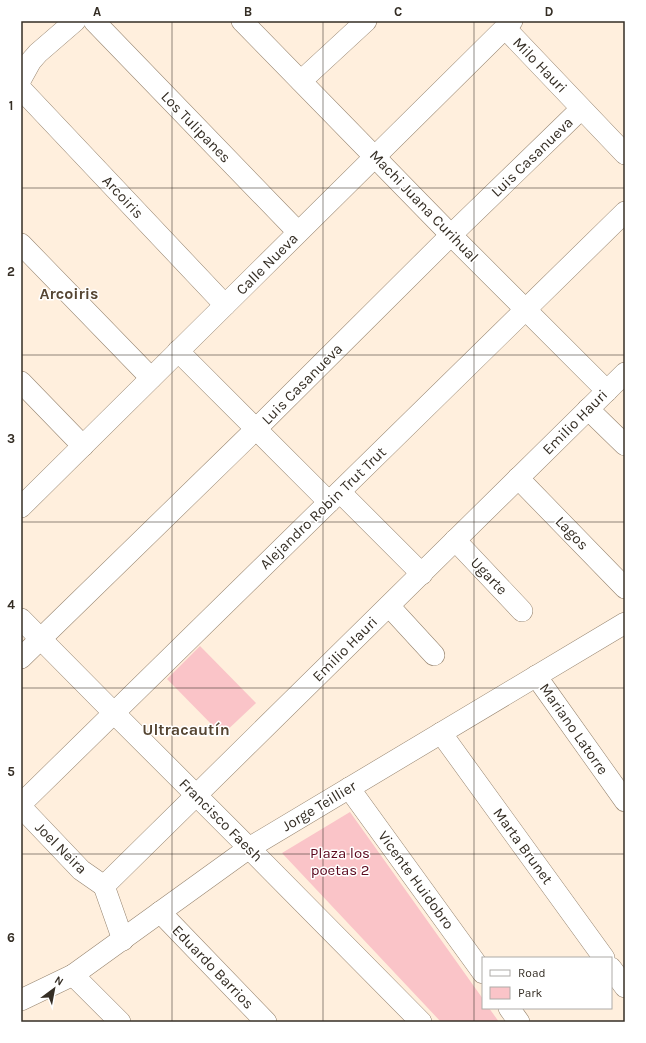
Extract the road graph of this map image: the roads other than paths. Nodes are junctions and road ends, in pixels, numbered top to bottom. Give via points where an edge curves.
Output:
1 (75, 21) edge
2 (94, 21) edge
3 (242, 21) edge
4 (366, 21) edge
5 (509, 25) edge
6 (21, 79) edge
7 (301, 81) junction
8 (21, 89) edge
9 (581, 109) junction
10 (625, 154) edge
11 (375, 156) junction
12 (625, 212) edge
13 (298, 232) junction
14 (452, 235) junction
15 (21, 244) edge
16 (225, 305) junction
17 (525, 310) junction
18 (178, 351) junction
19 (625, 373) edge
20 (151, 378) junction
21 (21, 382) edge
22 (607, 391) junction
23 (588, 409) junction
24 (256, 429) junction
25 (625, 445) edge
26 (83, 446) junction
27 (518, 478) junction
28 (334, 497) junction
29 (21, 507) edge
30 (455, 540) junction
31 (422, 574) junction
32 (625, 588) edge
33 (389, 606) junction
34 (522, 611) dead end
35 (21, 619) edge
36 (625, 623) edge
37 (40, 639) junction
38 (434, 655) dead end
39 (21, 658) edge
40 (536, 676) junction
41 (114, 713) junction
42 (441, 733) junction
43 (349, 788) junction
44 (196, 795) junction
45 (625, 801) edge
46 (21, 805) edge
47 (249, 848) junction
48 (104, 886) junction
49 (160, 912) junction
50 (123, 940) junction
51 (603, 957) edge
52 (612, 969) edge
53 (482, 972) edge
54 (73, 975) junction
55 (625, 987) edge
56 (21, 1000) edge
57 (510, 1009) edge
58 (120, 1022) edge
59 (266, 1022) edge
60 (421, 1022) edge
61 (519, 1022) edge

1 - 6 street via 38,53
2 - 13 street, Los Tulipanes
3 - 7 street, Machi Juana Curihual
4 - 7 street
5 - 9 street, Milo Hauri
5 - 11 street, Calle Nueva
7 - 11 street, Machi Juana Curihual
8 - 16 street, Arcoiris
9 - 10 street, Milo Hauri
9 - 14 street, Luis Casanueva
11 - 13 street, Calle Nueva
11 - 14 street, Machi Juana Curihual
12 - 17 street, Alejandro Robin Trut Trut
13 - 16 street, Calle Nueva
14 - 17 street, Machi Juana Curihual
14 - 24 street, Luis Casanueva
15 - 20 street
16 - 18 street, Calle Nueva
17 - 22 street, Machi Juana Curihual
17 - 28 street, Alejandro Robin Trut Trut
18 - 20 street, Calle Nueva
18 - 24 street
19 - 22 street, Emilio Hauri
20 - 26 street, Calle Nueva
21 - 26 street
22 - 23 street, Emilio Hauri
23 - 25 street
23 - 27 street, Emilio Hauri
24 - 28 street
24 - 37 street, Luis Casanueva
26 - 29 street, Calle Nueva
27 - 30 street, Emilio Hauri
27 - 32 street, Lagos
28 - 31 street
28 - 41 street, Alejandro Robin Trut Trut
30 - 31 street, Emilio Hauri
30 - 34 street, Ugarte
31 - 33 street, Emilio Hauri
33 - 38 street
33 - 44 street, Emilio Hauri
35 - 37 street, Francisco Faesh
36 - 40 street, Jorge Teillier
37 - 39 street, Luis Casanueva
37 - 41 street, Francisco Faesh
40 - 42 street, Jorge Teillier
40 - 45 street, Mariano Latorre
41 - 44 street, Francisco Faesh
41 - 46 street, Alejandro Robin Trut Trut
42 - 43 street, Jorge Teillier
42 - 51 street, Marta Brunet
43 - 47 street, Jorge Teillier
43 - 53 street, Vicente Huidobro
44 - 47 street, Francisco Faesh
44 - 48 street, Emilio Hauri
46 - 48 street, Joel Neira via 81,870
47 - 49 street, Jorge Teillier
47 - 60 street, Francisco Faesh
48 - 50 street
49 - 50 street, Jorge Teillier
49 - 59 street, Eduardo Barrios
50 - 54 street, Jorge Teillier
52 - 55 street
54 - 56 street, Jorge Teillier
54 - 58 street
57 - 61 street

